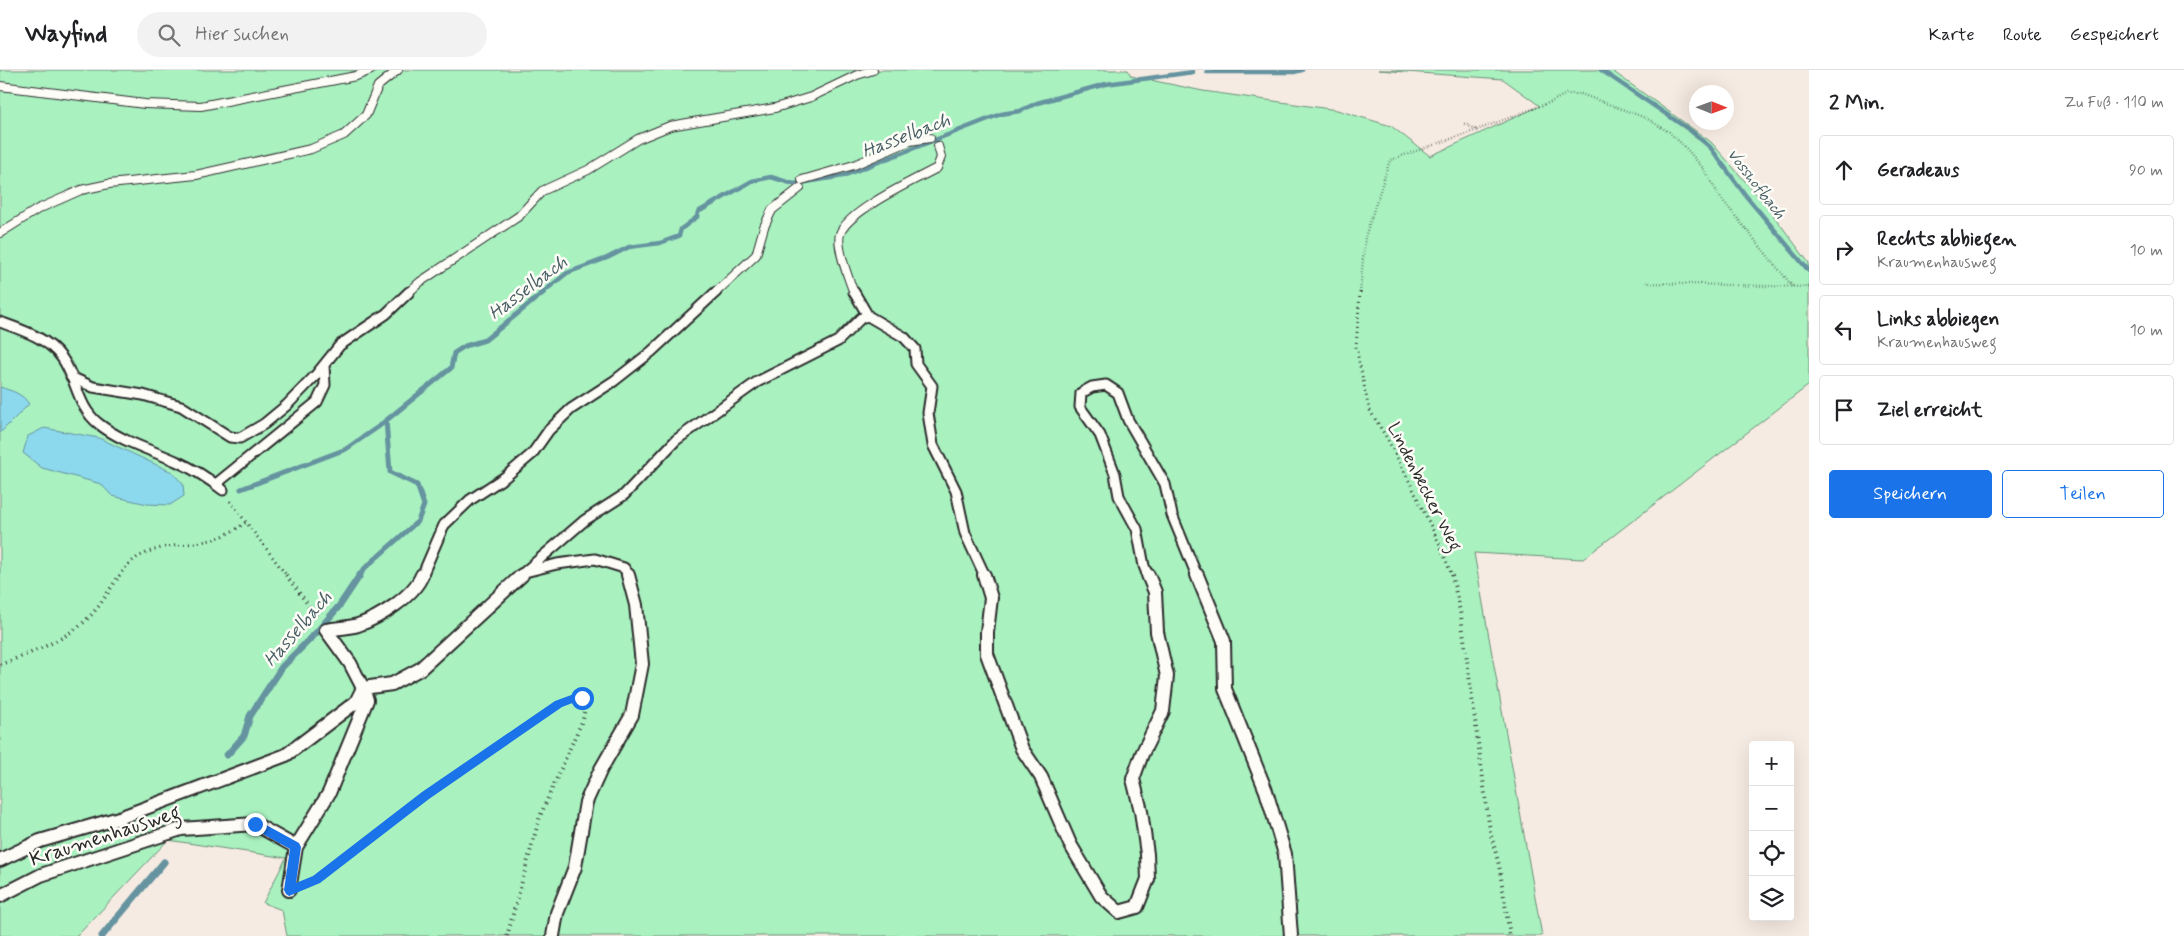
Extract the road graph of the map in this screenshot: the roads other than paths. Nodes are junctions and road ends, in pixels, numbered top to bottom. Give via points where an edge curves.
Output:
1 (371, 70) edge
2 (398, 70) edge
3 (873, 70) edge
4 (0, 86) edge
5 (930, 138) dead end
6 (938, 146) dead end
7 (0, 232) edge
8 (868, 316) junction
9 (0, 322) edge
10 (324, 365) junction
11 (71, 377) junction
12 (522, 573) junction
13 (364, 688) junction
14 (296, 847) junction
15 (0, 860) edge
16 (289, 890) road end
17 (0, 896) edge
18 (553, 936) edge
19 (1291, 936) edge

1 - 4 lane via 356,76 201,106 145,104
2 - 7 lane via 378,86 366,115 344,135 311,149 196,175 81,190 38,209
3 - 10 lane via 776,108 670,126 638,139 588,170 542,191 518,216 420,282 386,314 340,345
5 - 13 lane via 911,140 854,165 811,175 772,210 756,255 651,352 571,409 549,430 532,454 506,477 470,500 444,525 420,581 398,604 358,626 326,630
6 - 8 lane via 942,157 936,168 862,209 840,233 841,251 851,284 858,304
8 - 12 lane via 861,318 838,341 757,382 676,440 624,495 585,520
8 - 19 lane via 904,337 915,349 916,364 932,386 928,413 933,445 956,491 965,533 983,571 990,598 987,654 1022,749 1042,777 1070,844 1101,896 1119,912 1137,908 1148,879 1141,811 1133,779 1163,711 1168,676 1157,632 1154,592 1144,566 1137,529 1119,496 1115,474 1100,435 1080,407 1081,393 1092,387 1106,385 1118,393 1128,420 1165,484 1172,514 1224,641 1225,689 1266,791 1285,854
9 - 11 lane via 55,350
10 - 11 lane via 276,415 253,431 234,438 181,406 143,395 93,387
10 - 11 lane via 325,386 317,402 220,487 191,467 100,425 79,401
12 - 13 lane via 420,669 392,684
12 - 18 lane via 595,559 624,568 631,580 636,605 642,664 632,715 586,802 575,867 557,913
13 - 14 lane via 367,700 329,793
13 - 15 lane via 356,702 286,756 119,818 40,841
14 - 16 lane
14 - 17 lane, Kraumenhausweg via 255,824 181,829 41,875

